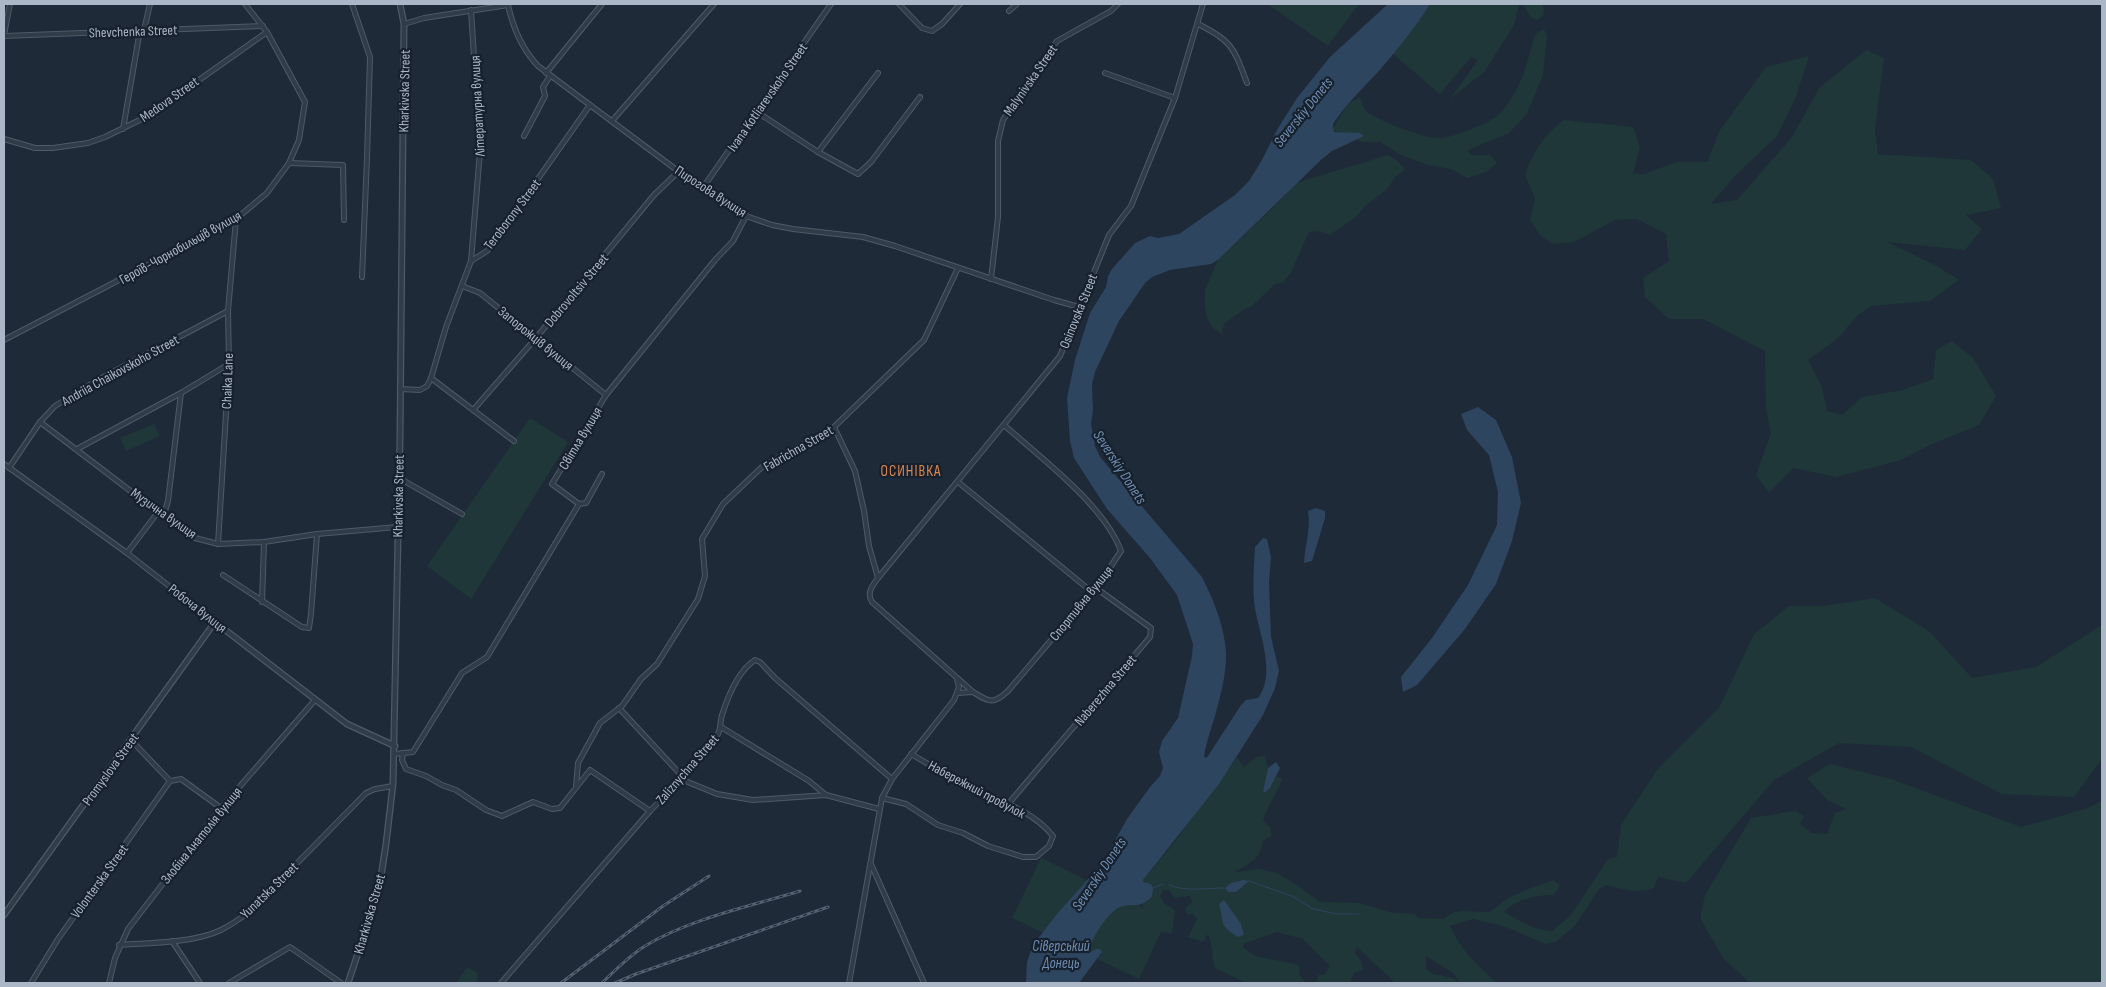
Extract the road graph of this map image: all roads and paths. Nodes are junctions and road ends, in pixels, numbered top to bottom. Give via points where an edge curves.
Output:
1 (10, 4) edge
2 (150, 4) edge
3 (245, 4) edge
4 (352, 4) edge
5 (400, 4) edge
6 (507, 4) edge
7 (602, 4) edge
8 (714, 4) edge
9 (831, 4) edge
10 (899, 4) edge
11 (960, 4) edge
12 (1017, 4) edge
13 (1118, 4) edge
14 (1203, 4) edge
15 (471, 10) junction
16 (1008, 11) dead end
17 (404, 24) junction
18 (1198, 24) junction
19 (262, 26) junction
20 (142, 30) junction
21 (266, 32) junction
22 (4, 36) edge
23 (878, 73) dead end
24 (1105, 73) dead end
25 (548, 74) junction
26 (1247, 83) dead end
27 (920, 97) dead end
28 (1175, 98) junction
29 (590, 105) junction
30 (757, 112) junction
31 (612, 121) junction
32 (123, 129) junction
33 (524, 136) dead end
34 (4, 139) edge
35 (818, 152) junction
36 (289, 163) junction
37 (678, 171) junction
38 (702, 189) junction
39 (746, 216) junction
40 (236, 219) junction
41 (344, 220) dead end
42 (471, 261) junction
43 (958, 268) junction
44 (362, 278) dead end
45 (991, 280) junction
46 (462, 286) junction
47 (1079, 307) junction
48 (228, 312) junction
49 (536, 338) junction
50 (4, 340) edge
51 (229, 364) junction
52 (431, 378) junction
53 (400, 389) junction
54 (181, 394) junction
55 (606, 395) junction
56 (474, 409) junction
57 (40, 422) junction
58 (1004, 425) junction
59 (834, 427) junction
60 (514, 442) dead end
61 (77, 449) junction
62 (4, 464) edge
63 (9, 468) junction
64 (602, 474) dead end
65 (399, 478) junction
66 (958, 482) junction
67 (579, 504) junction
68 (158, 512) junction
69 (164, 514) junction
70 (462, 514) dead end
71 (398, 527) junction
72 (317, 534) junction
73 (264, 542) junction
74 (218, 544) junction
75 (127, 553) junction
76 (223, 575) dead end
77 (878, 578) junction
78 (1094, 590) junction
79 (262, 602) junction
80 (872, 602) joint
81 (215, 622) junction
82 (956, 677) junction
83 (973, 692) junction
84 (958, 694) junction
85 (315, 700) junction
86 (619, 708) junction
87 (721, 728) junction
88 (131, 740) junction
89 (395, 746) junction
90 (403, 753) junction
91 (394, 754) junction
92 (912, 754) junction
93 (681, 775) junction
94 (892, 778) junction
95 (680, 780) junction
96 (170, 781) junction
97 (393, 786) junction
98 (576, 787) junction
99 (826, 795) junction
100 (882, 798) junction
101 (1009, 803) junction
102 (221, 808) junction
103 (879, 809) junction
104 (650, 811) junction
105 (870, 864) junction
106 (4, 915) edge
107 (172, 941) junction
108 (119, 945) junction
109 (31, 983) edge
110 (109, 983) edge
111 (200, 983) edge
112 (229, 983) edge
113 (341, 983) edge
114 (348, 983) edge
115 (501, 983) edge
116 (849, 983) edge
117 (924, 983) edge

1 - 22 street
2 - 20 street
3 - 19 street, Героїв-Чорнобильців вулиця
4 - 44 street via 370,57
5 - 17 street, Kharkivska Street
6 - 15 street, Пирогова вулиця
6 - 25 street, Пирогова вулиця via 521,44 529,57
7 - 25 street
8 - 31 street
9 - 30 street, Ivana Kotliarevskoho Street
10 - 11 street via 922,28 932,31
12 - 16 street
13 - 45 street, Malynivska Street via 1057,41 1003,120 998,141 998,217
14 - 18 street, Osinovska Street
15 - 17 street, Пирогова вулиця
15 - 42 street, Літературна вулиця via 480,151
17 - 53 street, Kharkivska Street
18 - 26 street via 1231,45
18 - 28 street, Osinovska Street
19 - 20 street, Shevchenka Street
19 - 21 street, Героїв-Чорнобильців вулиця
20 - 22 street, Shevchenka Street
20 - 32 street
21 - 32 street, Medova Street via 148,116
21 - 36 street, Героїв-Чорнобильців вулиця via 305,102 299,140
23 - 35 street
24 - 28 street
25 - 29 street, Пирогова вулиця
25 - 33 street via 543,87 546,96
27 - 35 street via 862,173 852,172
28 - 47 street, Osinovska Street via 1131,206 1109,235
29 - 31 street, Пирогова вулиця
29 - 42 street, Teroborony Street via 486,251
30 - 35 street
30 - 38 street, Ivana Kotliarevskoho Street
31 - 37 street, Пирогова вулиця
32 - 34 street, Medova Street via 88,143 67,147 34,148
36 - 40 street, Героїв-Чорнобильців вулиця via 267,193
36 - 41 street via 343,165
37 - 38 street, Пирогова вулиця
37 - 49 street, Dobrovoltsiv Street via 654,195
38 - 39 street, Пирогова вулиця
39 - 43 street, Пирогова вулиця via 793,230 863,238
39 - 55 street, Світла вулиця via 733,241 714,260
40 - 48 street, Chaika Lane
40 - 50 street, Героїв-Чорнобильців вулиця
42 - 46 street, Teroborony Street
43 - 45 street, Пирогова вулиця
43 - 59 street, Fabrichna Street via 924,340
45 - 47 street, Пирогова вулиця
46 - 49 street, Запорожців вулиця via 480,293
46 - 52 street, Teroborony Street
47 - 58 street, Osinovska Street via 1060,356
48 - 51 street, Chaika Lane
48 - 57 street, Andriia Chaikovskoho Street via 96,381 55,406
49 - 55 street, Запорожців вулиця
49 - 56 street, Dobrovoltsiv Street
51 - 54 street
51 - 74 street, Chaika Lane
52 - 53 street via 420,390
52 - 56 street
53 - 65 street, Kharkivska Street
54 - 61 street
54 - 69 street
55 - 67 street, Світла вулиця via 552,484
56 - 60 street
57 - 61 street, Музична вулиця
57 - 63 street, Andriia Chaikovskoho Street
58 - 66 street, Osinovska Street
58 - 78 street, Спортивна вулиця via 1089,502 1115,535 1120,551
59 - 77 street via 855,471
59 - 86 street, Fabrichna Street via 762,467 722,504 702,538 705,576 698,599 657,664
61 - 68 street, Музична вулиця
62 - 63 street, Робоча вулиця
63 - 75 street, Робоча вулиця
64 - 67 street via 586,503
65 - 70 street
65 - 71 street, Kharkivska Street
66 - 77 street, Osinovska Street
66 - 78 street, Naberezhna Street
67 - 90 street via 487,657 462,673 413,752
68 - 69 street, Музична вулиця
68 - 75 street
69 - 74 street, Музична вулиця via 195,538
71 - 72 street, Музична вулиця
71 - 89 street, Kharkivska Street
72 - 73 street, Музична вулиця
72 - 79 street via 309,628 302,627
73 - 74 street, Музична вулиця
73 - 79 street
75 - 81 street, Робоча вулиця
76 - 79 street
77 - 80 street, Osinovska Street via 869,595
78 - 83 street, Спортивна вулиця via 1002,697 990,701
78 - 101 street, Naberezhna Street via 1151,628 1150,637
80 - 82 street, Спортивна вулиця
81 - 85 street, Робоча вулиця
81 - 88 street, Promyslova Street
82 - 83 street, Спортивна вулиця
82 - 84 street
83 - 84 street
84 - 92 street
85 - 89 street, Робоча вулиця via 347,724
85 - 102 street, Злобіна Анатолія вулиця
86 - 93 street
86 - 98 street, Fabrichna Street via 600,722 578,763
87 - 93 street, Zaliznychna Street via 696,762
87 - 94 street, Zaliznychna Street via 722,716 739,677 750,663 757,660
87 - 99 street via 809,781
88 - 96 street
88 - 106 street, Promyslova Street
89 - 91 street, Kharkivska Street
90 - 91 street
90 - 98 street via 406,769 456,790 486,810 502,816 533,802 552,809 560,808
91 - 97 street, Kharkivska Street
92 - 94 street
92 - 101 street, Набережний провулок via 959,782
93 - 95 street, Zaliznychna Street
94 - 100 street
95 - 99 street via 717,794 753,800
95 - 104 street, Zaliznychna Street
96 - 102 street via 181,779
96 - 109 street, Volonterska Street via 58,939
97 - 107 street, Yunatska Street via 366,793 250,911 236,921 208,934
97 - 114 street, Kharkivska Street via 379,890
98 - 104 street via 590,770
99 - 103 street
100 - 101 street, Набережний провулок via 906,804 938,824 988,846 1023,857 1036,857 1049,846 1053,836
100 - 103 street
102 - 108 street, Злобіна Анатолія вулиця
103 - 105 street
104 - 115 street, Zaliznychna Street
105 - 116 street
105 - 117 street
107 - 108 street, Yunatska Street
107 - 111 street
108 - 110 street, Злобіна Анатолія вулиця
112 - 113 street via 290,947

